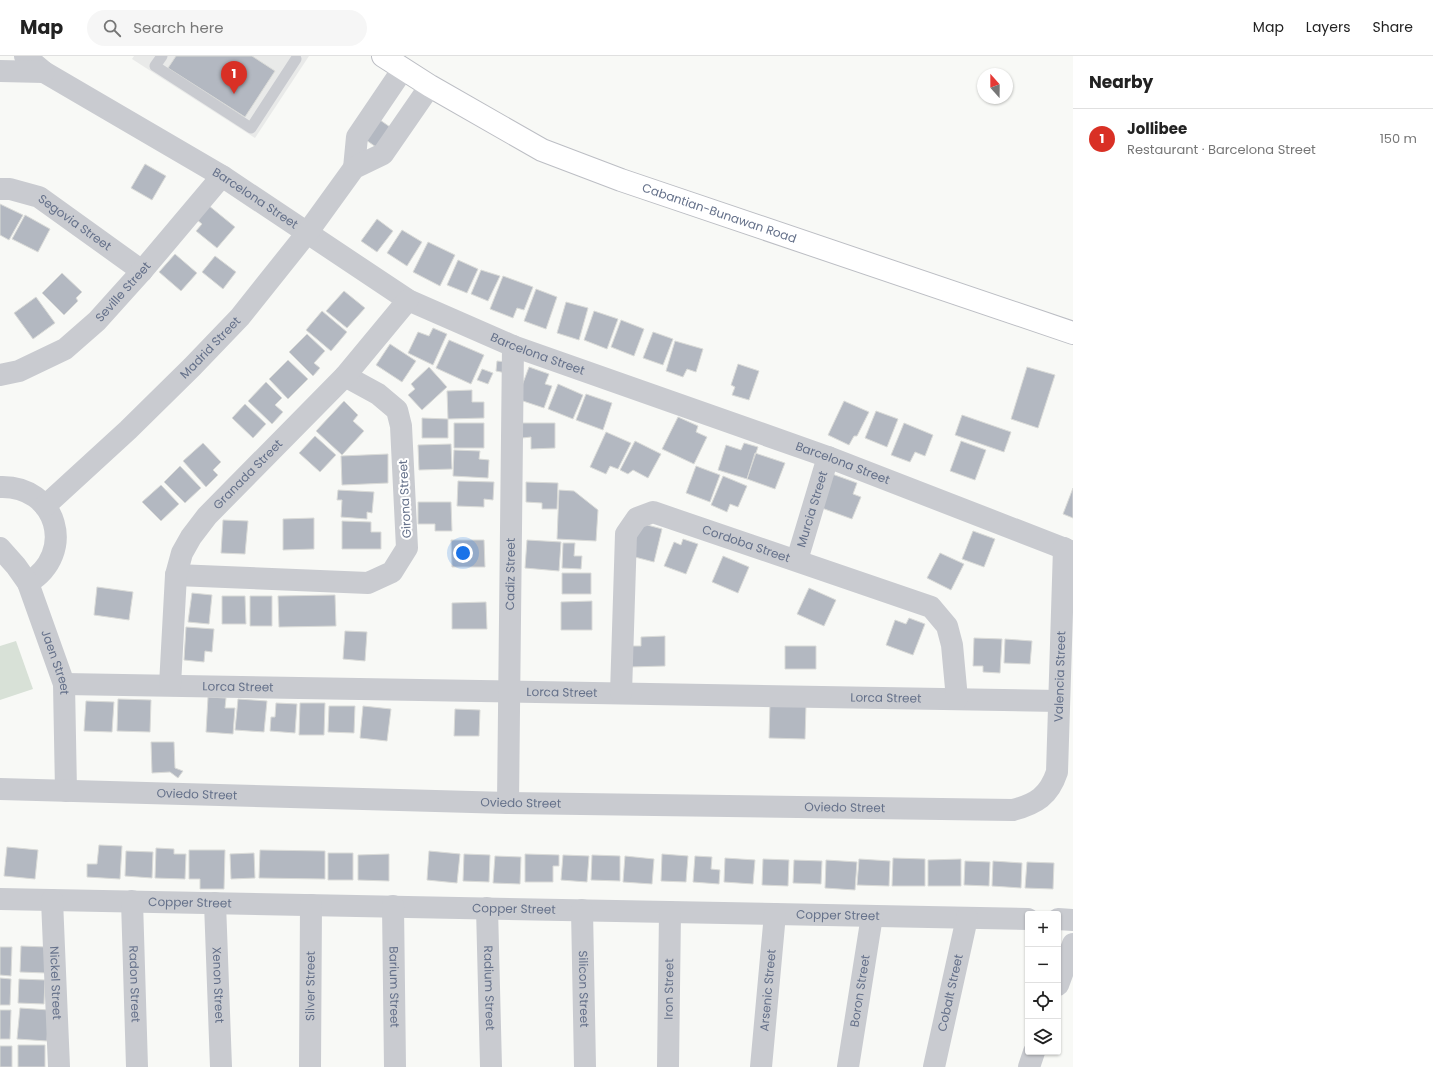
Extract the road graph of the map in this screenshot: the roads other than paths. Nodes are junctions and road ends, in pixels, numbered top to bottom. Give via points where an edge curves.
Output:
1 (25, 56) edge
2 (162, 56) edge
3 (383, 56) edge
4 (296, 59) dead end
5 (403, 69) junction
6 (0, 71) edge
7 (44, 72) junction
8 (430, 86) junction
9 (354, 168) junction
10 (222, 176) junction
11 (0, 189) edge
12 (307, 233) junction
13 (142, 271) junction
14 (408, 300) junction
15 (1073, 332) edge
16 (513, 346) junction
17 (0, 375) edge
18 (345, 376) junction
19 (828, 457) junction
20 (0, 487) edge
21 (45, 506) junction
22 (0, 548) edge
23 (1068, 550) edge
24 (797, 560) junction
25 (176, 574) junction
26 (28, 583) junction
27 (64, 684) junction
28 (170, 685) junction
29 (508, 691) junction
30 (621, 693) junction
31 (957, 699) junction
32 (1059, 701) junction
33 (0, 789) edge
34 (66, 791) junction
35 (1040, 799) joint
36 (508, 803) junction
37 (0, 899) edge
38 (52, 900) junction
39 (132, 901) junction
40 (215, 903) junction
41 (311, 905) junction
42 (393, 906) junction
43 (487, 908) junction
44 (582, 910) junction
45 (670, 912) junction
46 (775, 914) junction
47 (872, 916) junction
48 (967, 918) junction
49 (1025, 919) edge
50 (1061, 919) edge
51 (1073, 920) edge
52 (1073, 944) edge
53 (1059, 983) edge
54 (1033, 1055) edge
55 (58, 1067) edge
56 (137, 1067) edge
57 (221, 1067) edge
58 (310, 1067) edge
59 (395, 1067) edge
60 (491, 1067) edge
61 (585, 1067) edge
62 (668, 1067) edge
63 (761, 1067) edge
64 (848, 1067) edge
65 (934, 1067) edge
66 (1029, 1067) edge

1 - 7 street, Barcelona Street
2 - 4 lane via 155,66 251,128
3 - 5 main road, Cabantian-Bunawan Road
5 - 8 main road, Cabantian-Bunawan Road
5 - 9 street via 357,137
6 - 7 street
7 - 10 street, Barcelona Street
8 - 9 street, Madrid Street via 383,154
8 - 15 main road, Cabantian-Bunawan Road via 542,150 614,177
9 - 12 street, Madrid Street
10 - 12 street, Barcelona Street
10 - 13 street, Seville Street
11 - 13 street, Segovia Street via 10,189 39,197
12 - 14 street, Barcelona Street
12 - 21 street, Madrid Street via 240,317 128,430
13 - 17 street, Seville Street via 97,321 65,349 20,371
14 - 16 street, Barcelona Street
14 - 18 street, Granada Street
16 - 19 street, Barcelona Street
16 - 29 street, Cadiz Street
18 - 25 street, Granada Street via 207,516 182,552
18 - 25 street, Girona Street via 378,394 397,410 401,426 407,548 392,572 368,583
19 - 23 street, Barcelona Street
19 - 24 street, Murcia Street
20 - 21 street via 25,490
21 - 26 street via 54,523 55,548 44,570
22 - 26 street, Jaen Street
23 - 32 street, Valencia Street
24 - 30 street, Cordoba Street via 653,512 637,518 626,534
24 - 31 street, Cordoba Street via 931,607 947,626 952,645
25 - 28 street, Granada Street
26 - 27 street, Jaen Street
27 - 28 street, Lorca Street
27 - 34 street, Jaen Street
28 - 29 street, Lorca Street
29 - 30 street, Lorca Street
29 - 36 street, Cadiz Street
30 - 31 street, Lorca Street
31 - 32 street, Lorca Street
32 - 35 street, Valencia Street via 1057,772 1049,790
33 - 34 street, Oviedo Street
34 - 36 street, Oviedo Street
35 - 36 street, Oviedo Street via 1013,810
37 - 38 street, Copper Street
38 - 39 street, Copper Street
38 - 55 street, Nickel Street
39 - 40 street, Copper Street
39 - 56 street, Radon Street
40 - 41 street, Copper Street
40 - 57 street, Xenon Street
41 - 42 street, Copper Street
41 - 58 street, Silver Street
42 - 43 street, Copper Street
42 - 59 street, Barium Street
43 - 44 street, Copper Street
43 - 60 street, Radium Street
44 - 45 street, Copper Street
44 - 61 street, Silicon Street
45 - 46 street, Copper Street
45 - 62 street, Iron Street
46 - 47 street, Copper Street
46 - 63 street, Arsenic Street
47 - 48 street, Copper Street
47 - 64 street, Boron Street
48 - 49 street, Copper Street
48 - 65 street, Cobalt Street
50 - 51 street
52 - 53 street
54 - 66 street

